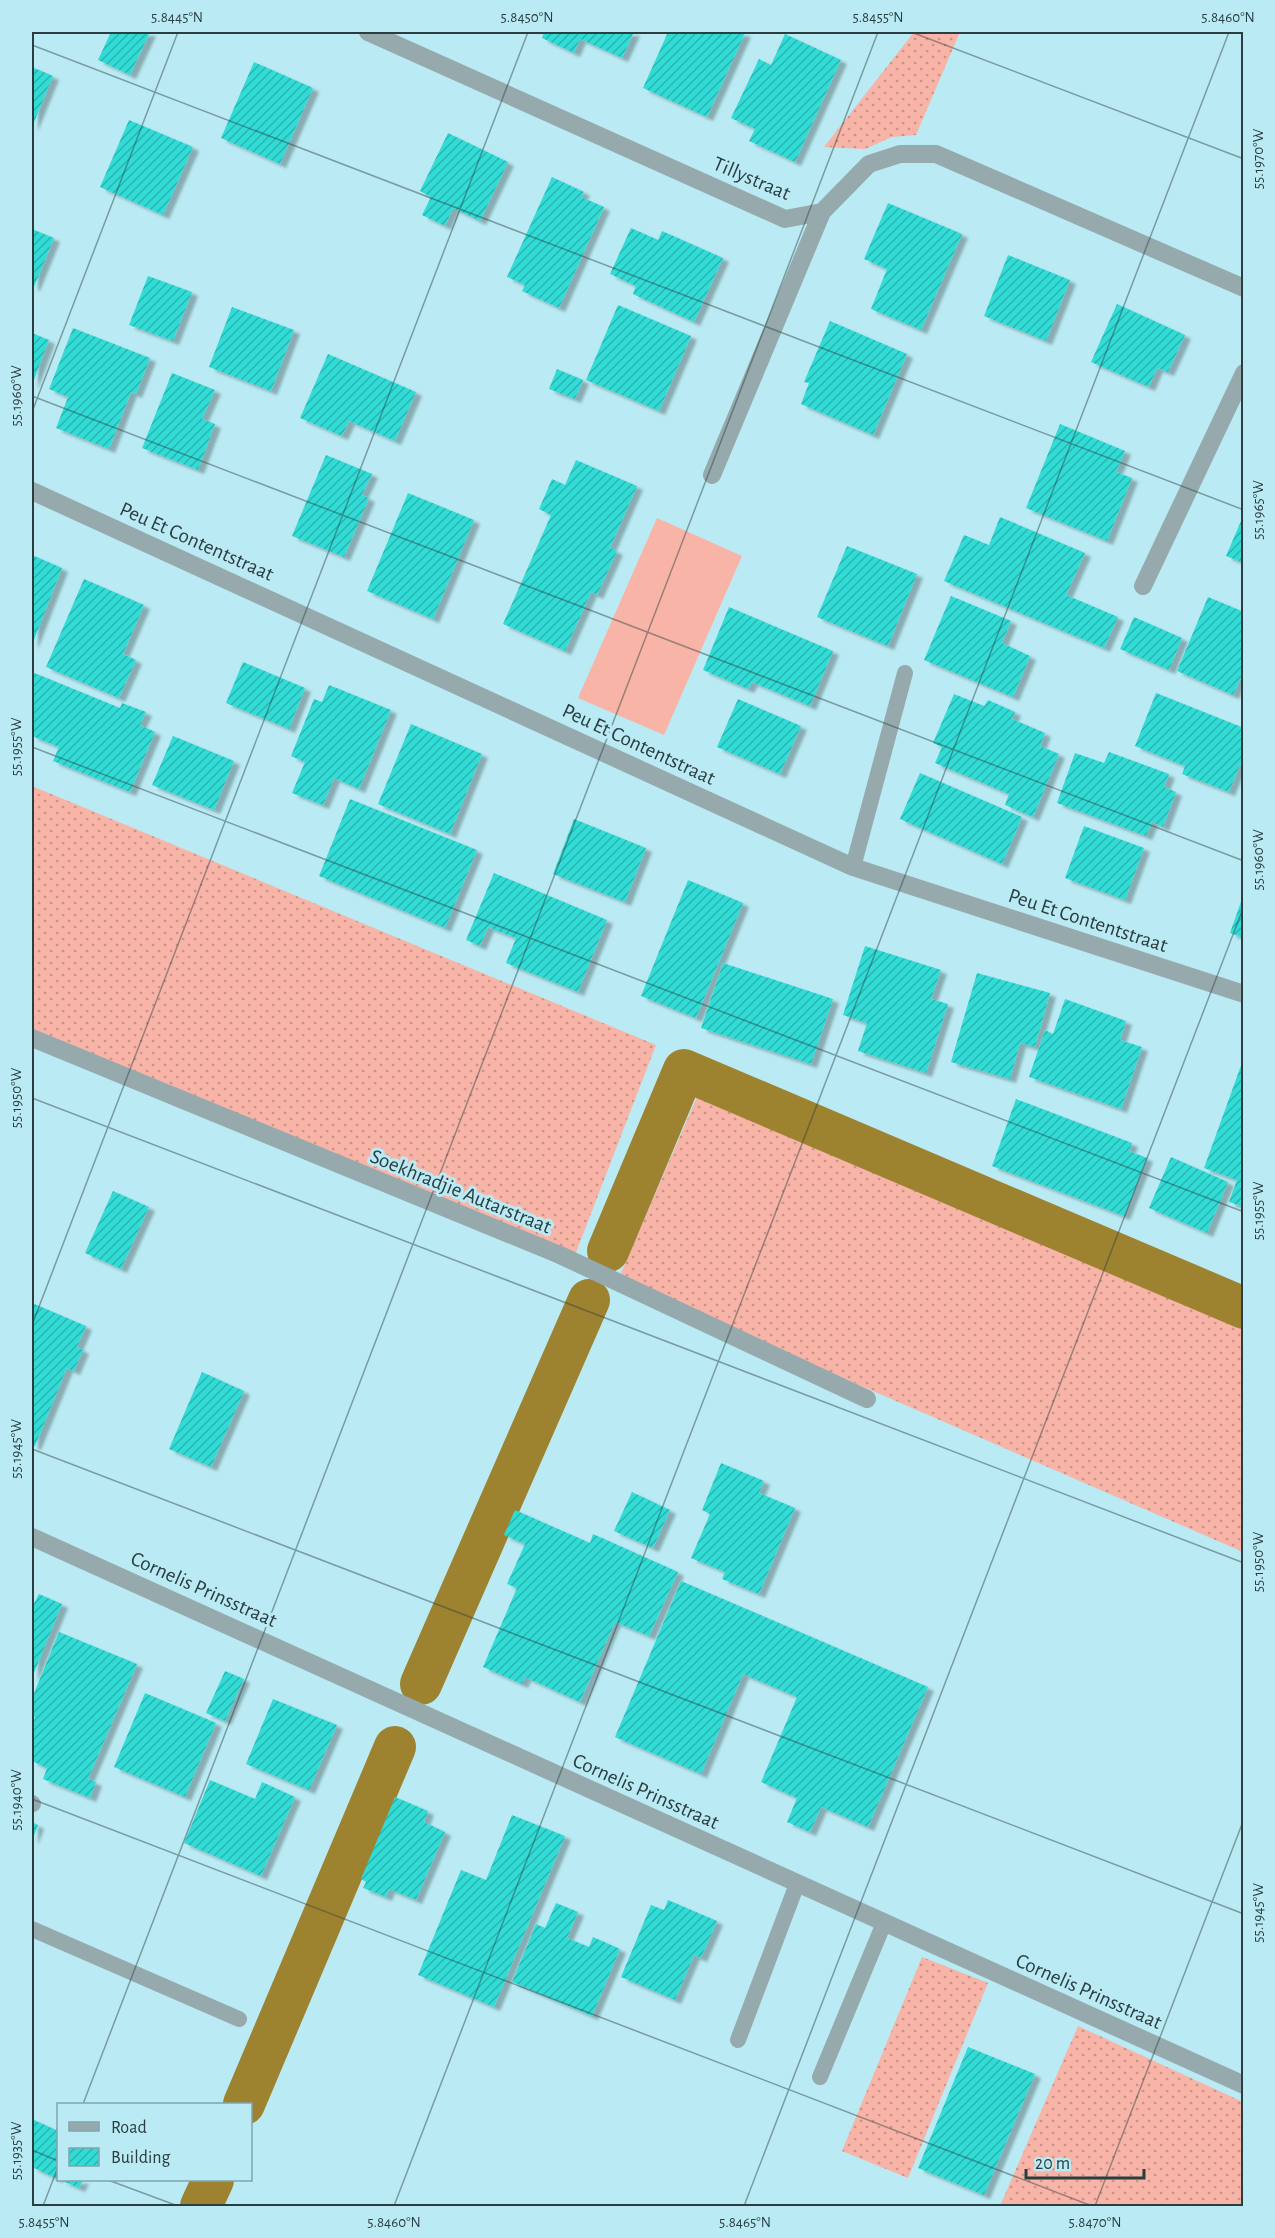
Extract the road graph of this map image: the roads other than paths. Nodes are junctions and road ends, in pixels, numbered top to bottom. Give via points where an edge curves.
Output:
1 (369, 32) edge
2 (822, 212) junction
3 (1244, 288) edge
4 (1244, 373) edge
5 (712, 475) dead end
6 (32, 491) edge
7 (1143, 586) dead end
8 (904, 673) dead end
9 (853, 867) junction
10 (1244, 994) edge
11 (32, 1038) edge
12 (867, 1399) dead end
13 (32, 1537) edge
14 (797, 1884) junction
15 (884, 1923) junction
16 (32, 1929) edge
17 (239, 2019) dead end
18 (738, 2040) dead end
19 (820, 2077) dead end
20 (1244, 2085) edge

1 - 2 street, Tillystraat via 785,219
2 - 3 street via 869,164 900,154 936,154
2 - 5 street
4 - 7 street
6 - 9 street, Peu Et Contentstraat
8 - 9 lane
9 - 10 street, Peu Et Contentstraat
11 - 12 street, Soekhradjie Autarstraat via 560,1256
13 - 14 street, Cornelis Prinsstraat
14 - 15 street, Cornelis Prinsstraat
14 - 18 lane
15 - 19 lane
15 - 20 street, Cornelis Prinsstraat
16 - 17 lane

